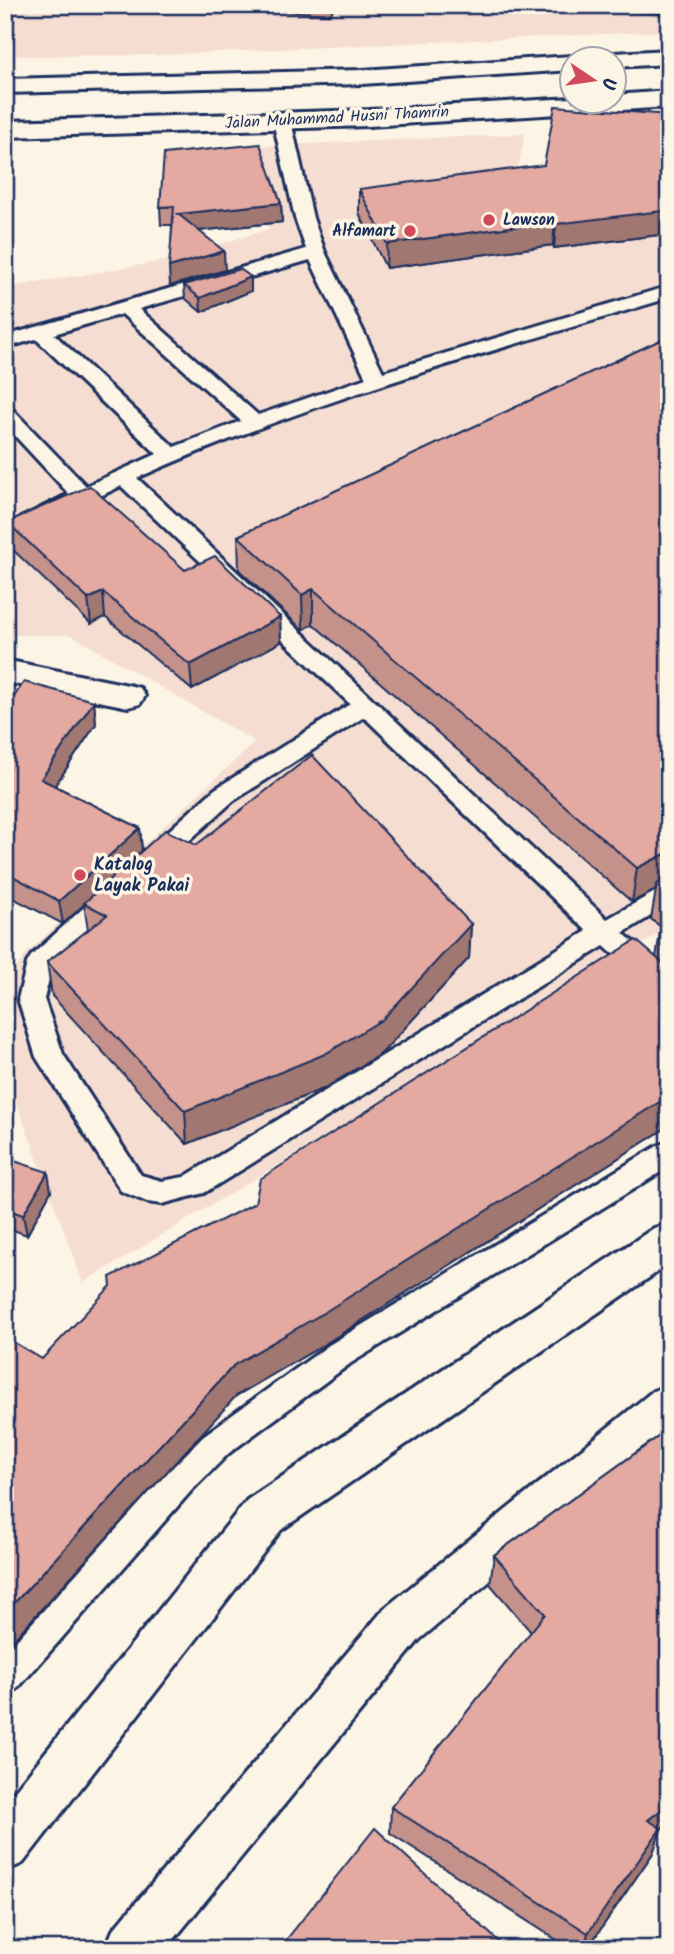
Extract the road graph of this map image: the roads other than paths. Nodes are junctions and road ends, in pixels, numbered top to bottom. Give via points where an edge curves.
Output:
1 (636, 5) edge
2 (669, 8) edge
3 (669, 57) edge
4 (628, 59) edge
5 (558, 64) edge
6 (5, 86) edge
7 (669, 99) edge
8 (282, 121) junction
9 (5, 130) edge
10 (316, 252) junction
11 (669, 292) edge
12 (124, 306) junction
13 (40, 331) junction
14 (5, 342) edge
15 (377, 381) junction
16 (5, 414) edge
17 (256, 424) junction
18 (171, 456) junction
19 (123, 476) junction
20 (82, 495) junction
21 (5, 536) edge
22 (5, 671) edge
23 (128, 696) dead end
24 (365, 706) junction
25 (669, 893) edge
26 (604, 931) junction
27 (669, 989) edge
28 (669, 1153) edge
29 (669, 1241) edge
30 (669, 1405) edge
31 (5, 1678) edge
32 (5, 1845) edge
33 (132, 1949) edge

1 - 2 lane
3 - 4 main road
5 - 6 main road via 362,77
7 - 8 main road, Jalan Muhammad Husni Thamrin
8 - 9 main road, Jalan Muhammad Husni Thamrin
8 - 10 lane
10 - 12 lane
10 - 15 lane
11 - 15 lane
12 - 13 lane
12 - 17 lane
13 - 14 lane
13 - 18 lane
15 - 17 lane
16 - 20 lane
17 - 18 lane
18 - 19 lane
19 - 20 lane
19 - 24 lane
20 - 21 lane
22 - 23 main road
24 - 26 lane
24 - 26 lane via 224,795 40,963 31,999 50,1057 131,1183 161,1194 194,1185
25 - 26 lane
26 - 27 lane
28 - 31 lane via 340,1354 219,1443
29 - 32 main road via 264,1515
30 - 33 main road via 402,1624

